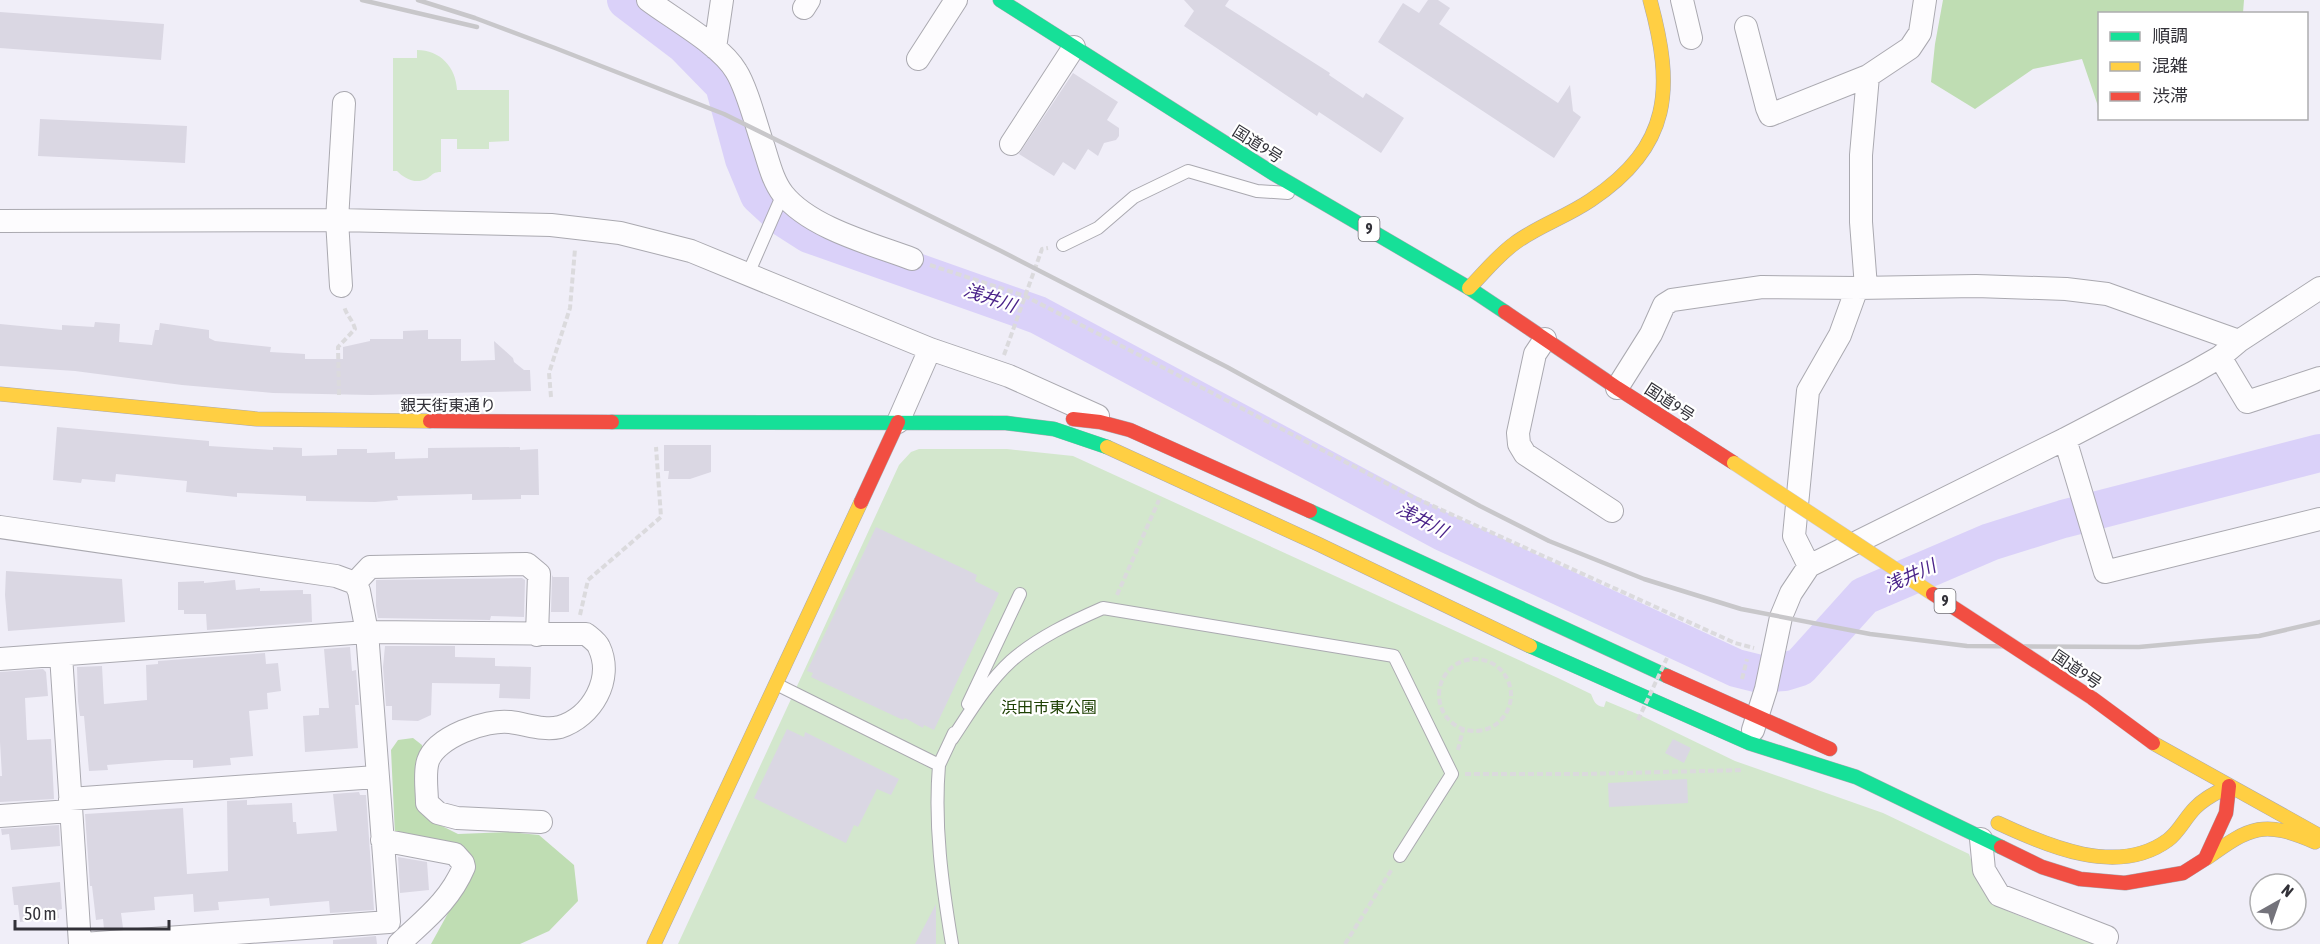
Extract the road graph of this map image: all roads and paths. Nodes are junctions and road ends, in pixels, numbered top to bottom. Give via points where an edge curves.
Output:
1 (648, 0) edge
2 (722, 0) edge
3 (956, 0) edge
4 (1000, 0) edge
5 (1650, 0) edge
6 (1682, 0) edge
7 (1925, 0) edge
8 (1746, 27) dead end
9 (1692, 38) dead end
10 (1074, 47) junction
11 (714, 48) junction
12 (918, 59) dead end
13 (1868, 76) junction
14 (344, 103) dead end
15 (1011, 144) dead end
16 (1310, 195) junction
17 (781, 196) junction
18 (337, 220) junction
19 (0, 221) edge
20 (576, 228) junction
21 (1063, 245) joint
22 (912, 259) joint
23 (748, 274) junction
24 (341, 286) joint
25 (1862, 287) junction
26 (1469, 288) junction
27 (2320, 288) edge
28 (1024, 298) junction
29 (1545, 339) junction
30 (2239, 341) junction
31 (930, 349) junction
32 (2220, 357) junction
33 (998, 372) junction
34 (2320, 378) edge
35 (1617, 388) junction
36 (0, 394) edge
37 (552, 401) dead end
38 (340, 402) dead end
39 (898, 422) junction
40 (1006, 423) junction
41 (1130, 430) junction
42 (2065, 439) junction
43 (656, 440) dead end
44 (1160, 499) dead end
45 (1612, 511) dead end
46 (2320, 519) edge
47 (0, 526) edge
48 (1809, 566) junction
49 (355, 583) junction
50 (1020, 594) dead end
51 (1110, 609) junction
52 (367, 632) junction
53 (576, 634) junction
54 (537, 635) junction
55 (61, 655) junction
56 (1773, 657) junction
57 (0, 658) edge
58 (1667, 658) dead end
59 (1747, 659) dead end
60 (1742, 680) dead end
61 (776, 684) junction
62 (1439, 702) joint
63 (1757, 718) junction
64 (1638, 720) dead end
65 (952, 739) junction
66 (1748, 754) junction
67 (1840, 754) dead end
68 (939, 765) junction
69 (1452, 774) junction
70 (376, 777) junction
71 (2229, 786) junction
72 (70, 805) junction
73 (1980, 815) dead end
74 (0, 816) edge
75 (541, 822) dead end
76 (2320, 836) edge
77 (1981, 839) junction
78 (382, 840) junction
79 (2320, 843) edge
80 (1400, 856) joint
81 (2205, 859) junction
82 (390, 933) edge
83 (2110, 942) edge
84 (82, 944) edge
85 (399, 944) edge
86 (654, 944) edge
87 (952, 944) edge
88 (1345, 944) edge

1 - 11 street
2 - 11 street
3 - 12 street
4 - 10 main road, 国道9号 / 9
5 - 26 main road via 1665,67 1664,103 1652,138 1625,175 1591,200 1514,243
6 - 9 street
7 - 13 street via 1920,33 1910,48
8 - 13 street via 1770,115
10 - 15 street
10 - 16 main road, 国道9号 / 9
11 - 17 street via 737,72
13 - 25 street via 1861,155
14 - 18 street
16 - 21 lane via 1257,190 1188,171 1134,197 1098,228
16 - 26 main road, 国道9号 / 9
17 - 22 street via 820,224
17 - 23 lane
18 - 19 street
18 - 20 street
18 - 24 street
20 - 23 street via 655,241
20 - 37 path via 570,308 549,373
21 - 28 path via 1042,249
22 - 28 path
23 - 31 street
24 - 38 path via 346,314 356,329 338,347
25 - 30 street via 1987,286 2107,294
25 - 35 street via 1762,287 1672,300 1664,305 1652,334
25 - 48 street via 1808,390 1794,536
26 - 29 main road, 国道9号 / 9
27 - 30 street
28 - 33 path
28 - 56 path via 1411,496
29 - 35 main road, 国道9号 / 9
29 - 45 street via 1535,354 1519,444 1525,454
30 - 32 street
31 - 33 street
31 - 39 street
32 - 34 street via 2247,402
32 - 42 street
33 - 41 street
35 - 71 main road, 国道9号 / 9, bridge via 2092,698 2153,743
36 - 39 main road, 銀天街東通り via 257,419
39 - 40 main road, 銀天街東通り
39 - 61 main road
40 - 41 main road via 1070,418
40 - 66 main road via 1054,429 1102,445 1318,544
41 - 63 main road
42 - 46 street via 2105,572
42 - 48 street
43 - 53 path via 660,517 588,580
44 - 51 path
47 - 49 street via 336,576
48 - 56 street via 1781,617
49 - 52 street
49 - 54 street via 370,567 527,564 539,574
50 - 65 lane
51 - 65 lane via 1103,608 1069,623 1011,662 987,687
51 - 69 lane via 1394,656
52 - 54 street
52 - 55 street
52 - 70 street
53 - 54 street
53 - 75 street via 586,634 598,645 604,675 602,690 576,720 544,728 510,722 487,723 443,743 428,763 427,802 438,813 457,818
55 - 57 street
55 - 72 street
56 - 63 street
58 - 64 path, bridge
59 - 60 path
61 - 68 lane
61 - 86 main road
62 - 62 path via 1442,678 1450,668 1470,659 1493,663 1508,680 1511,691 1506,713 1498,723 1475,731 1452,723
63 - 66 street
63 - 67 main road
65 - 68 lane
66 - 69 path via 1746,770
66 - 77 main road via 1856,777
68 - 87 lane via 937,827
69 - 80 lane
70 - 72 street
70 - 78 street
71 - 73 main road via 2201,801 2168,840 2147,852 2116,857 2065,850
71 - 76 main road, 国道9号 / 9
71 - 81 main road via 2226,813
72 - 74 street
72 - 84 street
77 - 81 main road via 2042,867 2101,882 2168,877
77 - 83 street via 1984,870 1999,896
78 - 82 street
78 - 85 street via 455,854 464,867 444,900
79 - 81 main road via 2275,828 2259,828 2234,838
80 - 88 path
82 - 84 street

